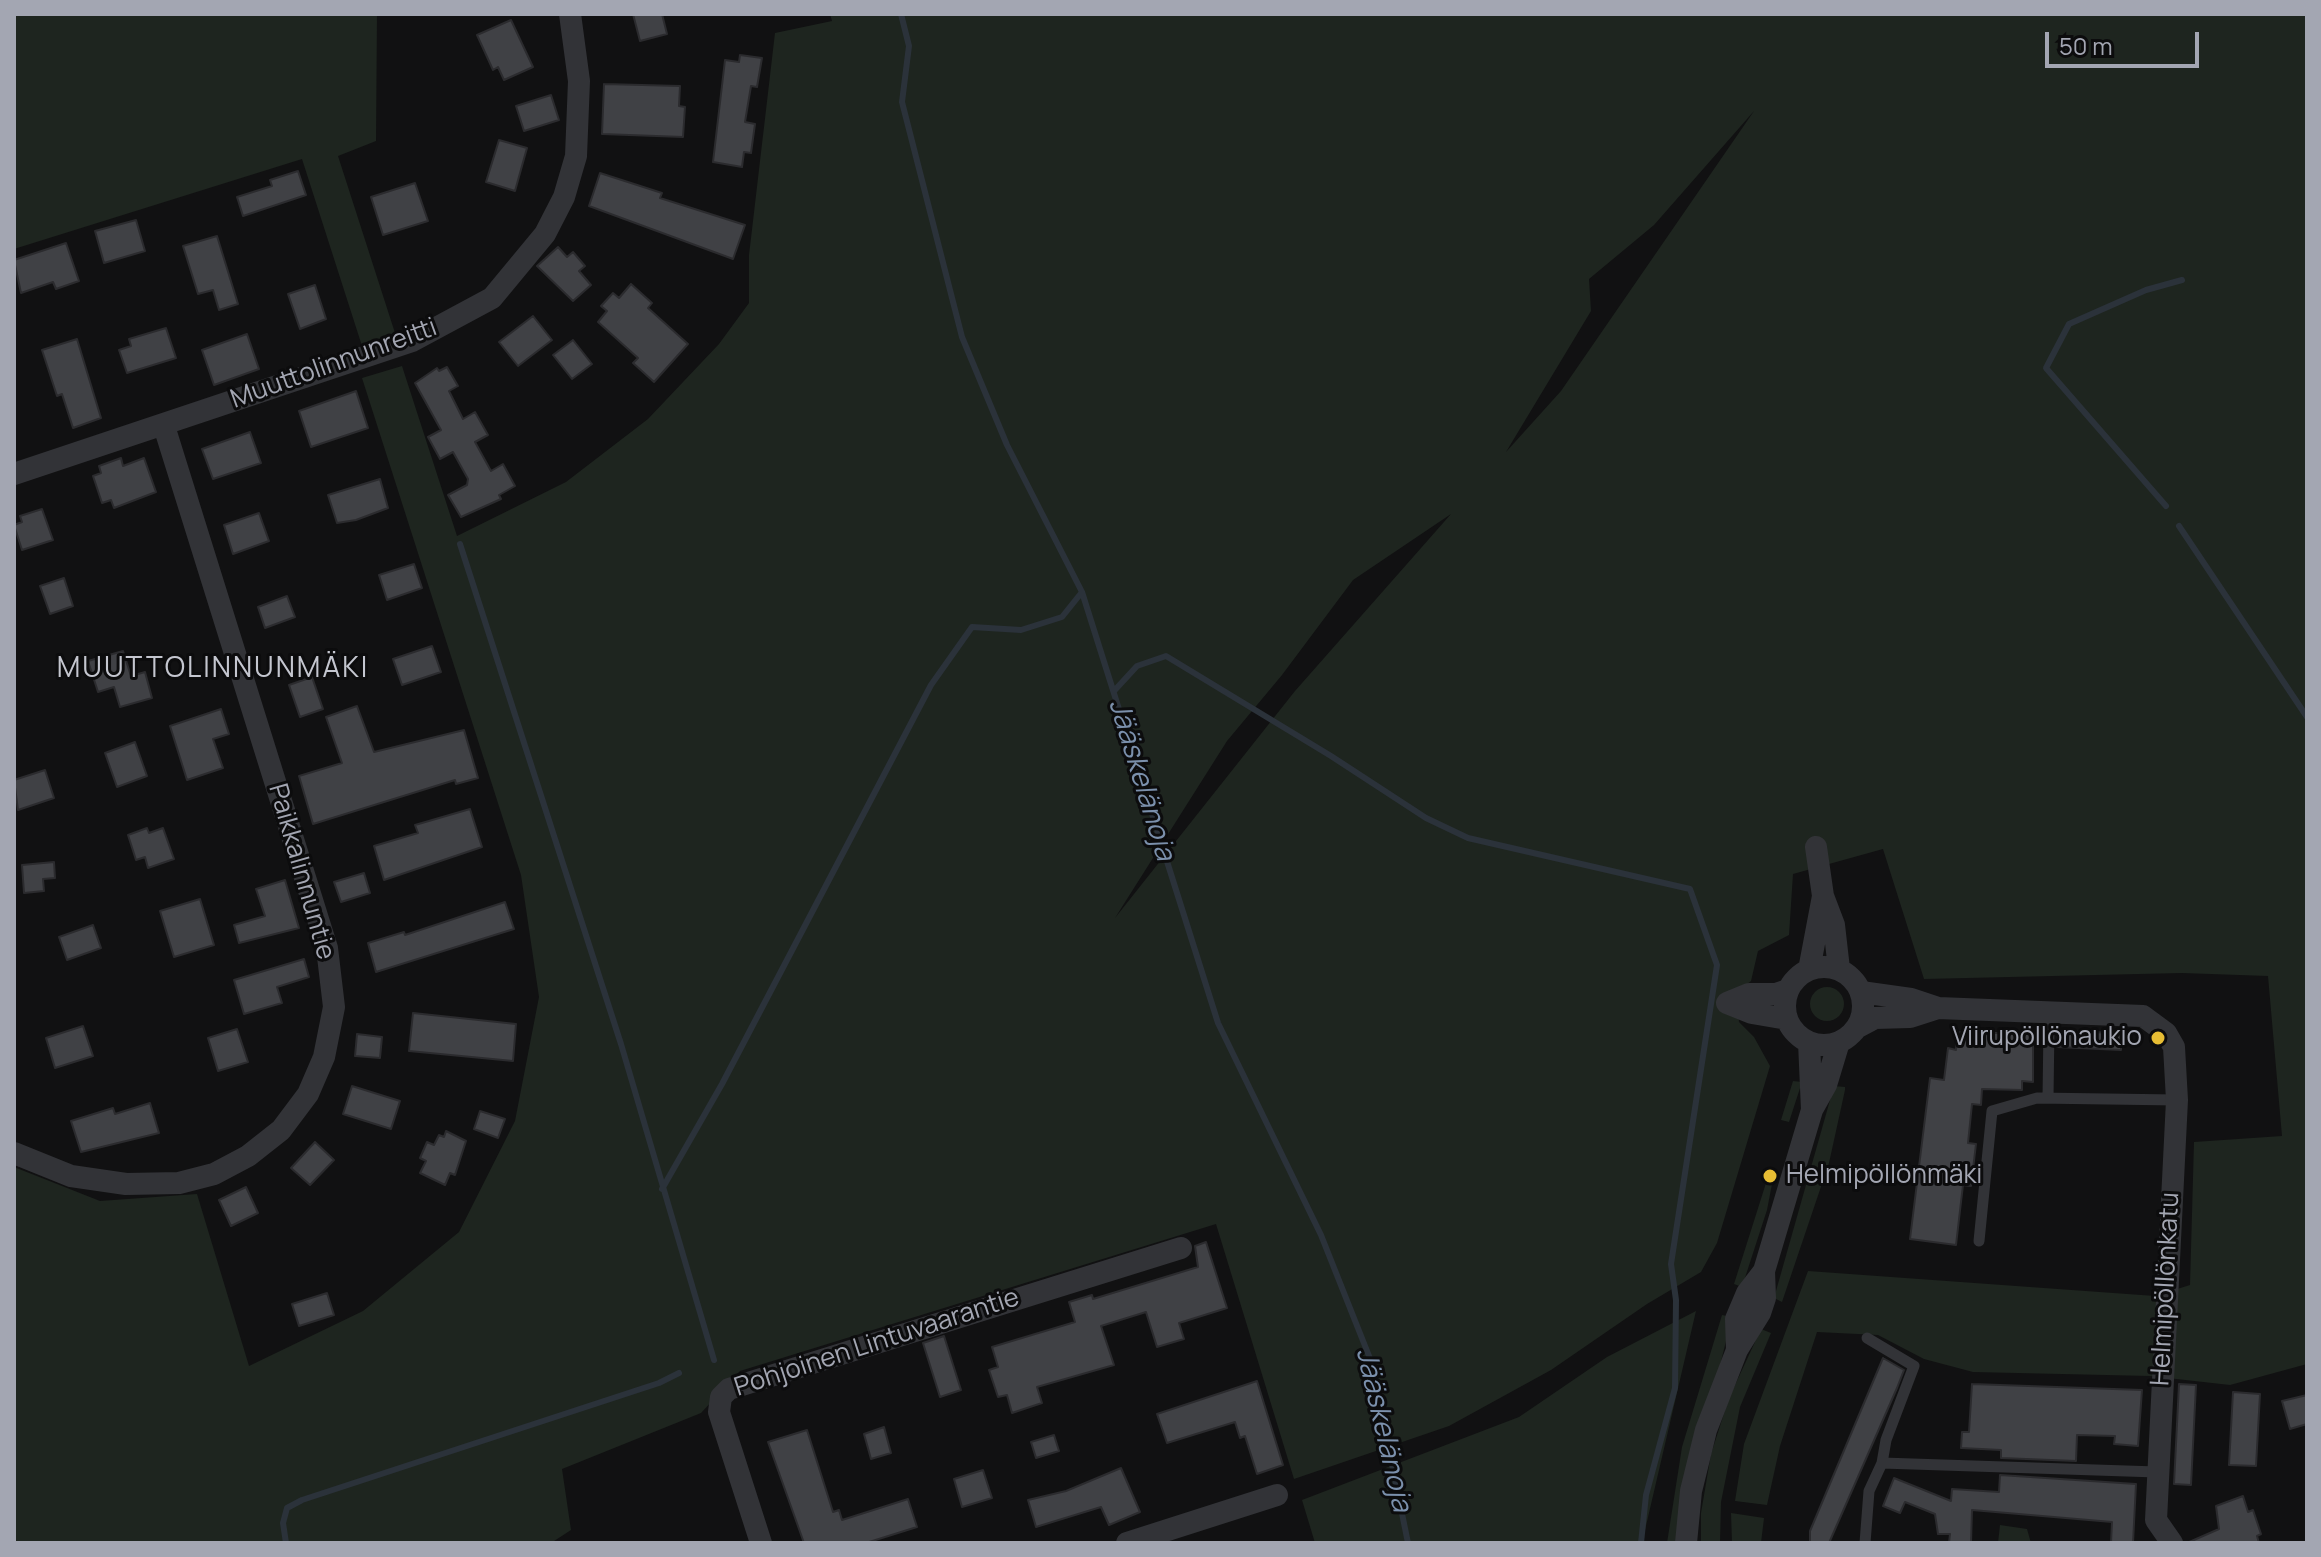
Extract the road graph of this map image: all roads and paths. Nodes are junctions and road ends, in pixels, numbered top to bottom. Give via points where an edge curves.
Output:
1 (570, 14) edge
2 (164, 426) junction
3 (14, 474) edge
4 (1816, 847) dead end
5 (1823, 896) junction
6 (1839, 969) junction
7 (1809, 970) junction
8 (1788, 990) junction
9 (1861, 992) junction
10 (1938, 1008) junction
11 (1787, 1019) junction
12 (2049, 1025) dead end
13 (1858, 1027) junction
14 (1809, 1042) junction
15 (1839, 1042) junction
16 (2048, 1098) junction
17 (2177, 1100) junction
18 (1812, 1110) junction
19 (14, 1153) edge
20 (1979, 1241) dead end
21 (1181, 1248) dead end
22 (1867, 1338) dead end
23 (1882, 1463) junction
24 (2157, 1472) junction
25 (1277, 1495) dead end
26 (761, 1543) edge
27 (1127, 1543) edge
28 (1686, 1543) edge
29 (1865, 1543) edge
30 (2172, 1543) edge

1 - 2 street, Muuttolinnunreitti via 579,81 576,156 545,234 492,298 412,341
2 - 3 street, Muuttolinnunreitti
2 - 19 street, Paikkalinnuntie via 327,948 334,1007 324,1057 308,1094 281,1130 214,1174 179,1183 126,1184 71,1176
4 - 5 street
5 - 6 street via 1834,925
5 - 7 street
6 - 7 street
6 - 9 street
7 - 8 street
8 - 11 street
8 - 11 street via 1749,994 1727,1003
9 - 10 street
9 - 13 street via 1864,1004
10 - 13 street via 1910,1017 1875,1018
10 - 17 street, Helmipöllönkatu via 2143,1016 2166,1033 2177,1057
11 - 14 street
12 - 16 lane
13 - 15 street
14 - 15 street
14 - 18 street
15 - 18 street
16 - 17 lane
16 - 20 lane via 1992,1111
17 - 24 street, Helmipöllönkatu
18 - 28 street via 1764,1271 1736,1319 1737,1350 1697,1465
21 - 26 street, Pohjoinen Lintuvaarantie via 729,1389 721,1397 719,1412
22 - 23 lane via 1914,1366
23 - 24 lane
23 - 29 lane via 1869,1491
24 - 30 street, Helmipöllönkatu via 2156,1520
25 - 27 street

